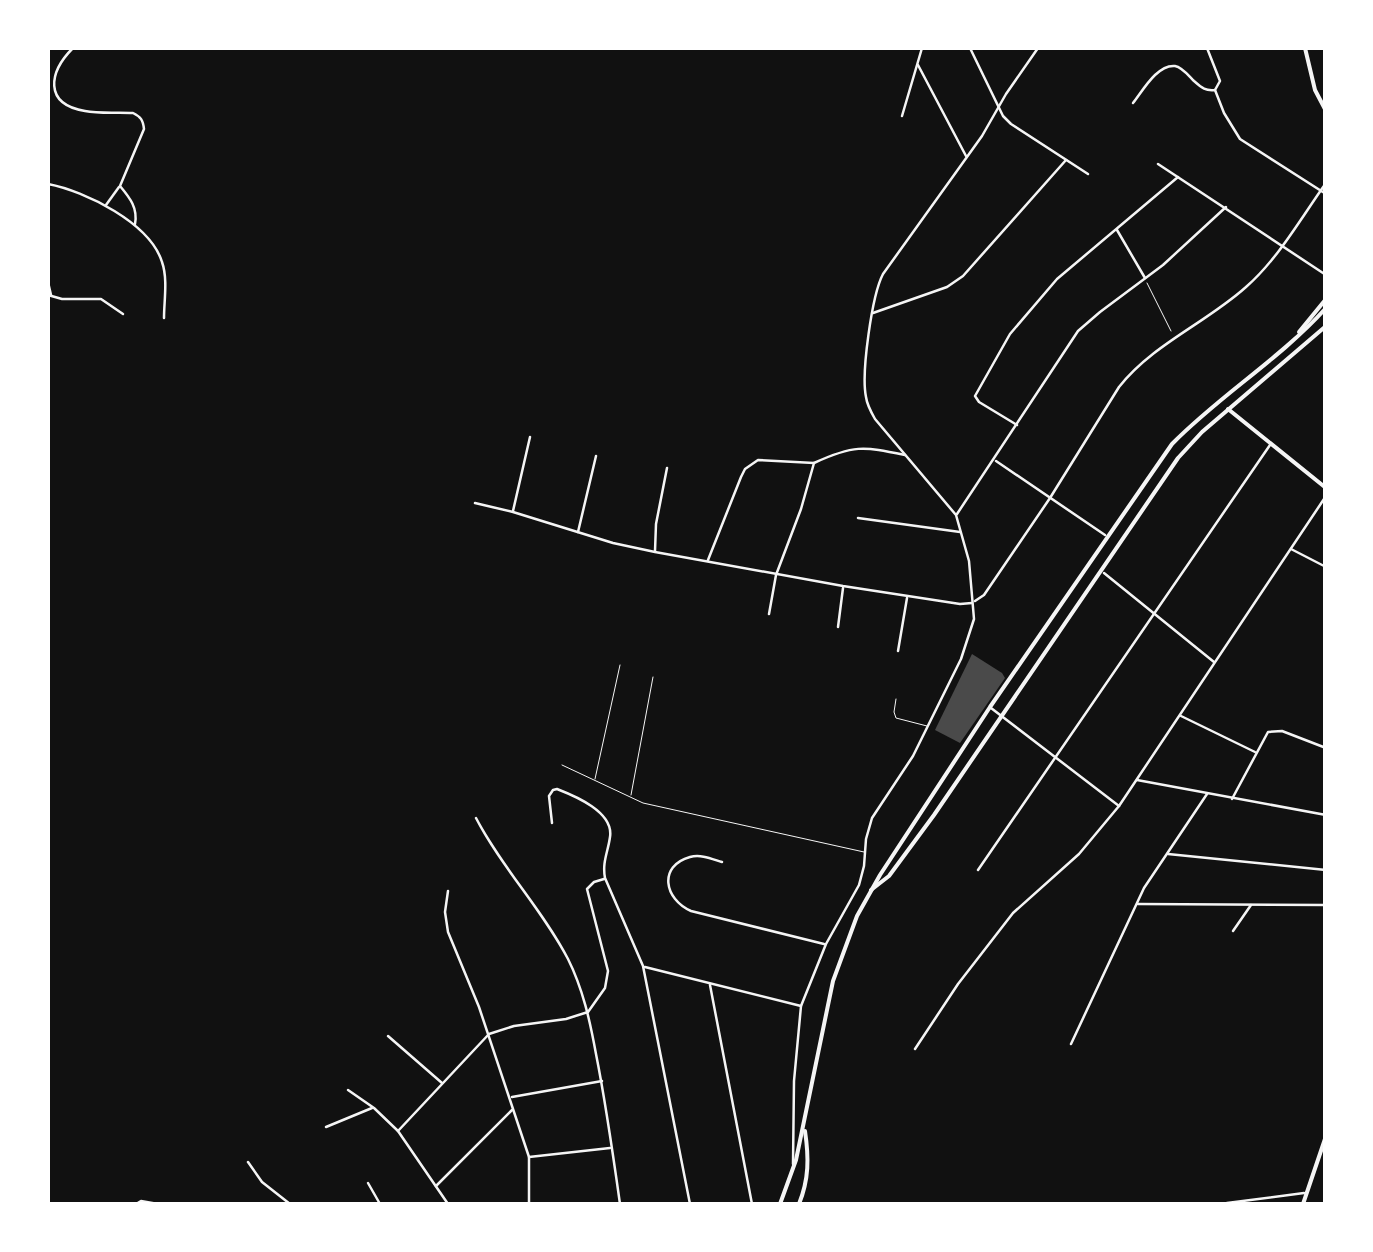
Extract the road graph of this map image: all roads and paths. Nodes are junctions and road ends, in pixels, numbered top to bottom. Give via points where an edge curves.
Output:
1 (72, 48) edge
2 (922, 48) edge
3 (970, 48) edge
4 (1038, 48) edge
5 (1207, 48) edge
6 (1304, 48) edge
7 (918, 65) junction
8 (1215, 90) junction
9 (1133, 103) dead end
10 (998, 109) junction
11 (1326, 112) edge
12 (902, 116) dead end
13 (966, 157) junction
14 (1066, 160) junction
15 (1158, 164) dead end
16 (1088, 174) dead end
17 (1178, 177) junction
18 (1326, 183) edge
19 (48, 184) edge
20 (120, 186) junction
21 (1320, 190) junction
22 (1326, 194) edge
23 (104, 206) junction
24 (1226, 207) junction
25 (135, 224) junction
26 (1116, 230) junction
27 (1282, 244) junction
28 (1326, 275) edge
29 (1145, 280) junction
30 (48, 282) edge
31 (50, 296) edge
32 (1326, 299) edge
33 (1326, 308) edge
34 (873, 313) junction
35 (123, 314) dead end
36 (164, 318) dead end
37 (1326, 326) edge
38 (1174, 339) junction
39 (1294, 340) junction
40 (1228, 409) junction
41 (1017, 425) junction
42 (530, 438) dead end
43 (1271, 444) junction
44 (906, 455) junction
45 (596, 456) dead end
46 (994, 460) junction
47 (814, 462) junction
48 (668, 468) dead end
49 (1326, 488) edge
50 (1326, 496) edge
51 (1050, 498) junction
52 (475, 503) dead end
53 (513, 512) junction
54 (956, 515) junction
55 (858, 518) dead end
56 (962, 532) junction
57 (578, 533) junction
58 (1108, 537) junction
59 (1292, 550) junction
60 (655, 552) junction
61 (707, 561) junction
62 (1326, 567) edge
63 (1101, 570) junction
64 (776, 575) junction
65 (843, 586) junction
66 (907, 597) junction
67 (974, 602) junction
68 (769, 614) dead end
69 (1154, 614) junction
70 (838, 626) dead end
71 (898, 651) dead end
72 (1215, 663) junction
73 (620, 665) dead end
74 (654, 676) dead end
75 (896, 699) dead end
76 (990, 707) junction
77 (1002, 715) junction
78 (1180, 716) junction
79 (928, 726) junction
80 (1326, 748) edge
81 (1256, 753) junction
82 (1055, 756) junction
83 (562, 765) dead end
84 (1137, 780) junction
85 (594, 782) junction
86 (1206, 794) junction
87 (631, 798) junction
88 (1232, 799) junction
89 (1119, 806) junction
90 (1326, 816) edge
91 (476, 818) dead end
92 (552, 823) dead end
93 (865, 852) junction
94 (1166, 854) junction
95 (722, 862) dead end
96 (978, 870) dead end
97 (1326, 870) edge
98 (605, 878) junction
99 (448, 890) dead end
100 (871, 890) junction
101 (1137, 904) junction
102 (1252, 904) junction
103 (1326, 905) edge
104 (1232, 930) dead end
105 (826, 944) junction
106 (643, 966) junction
107 (710, 984) junction
108 (801, 1006) junction
109 (588, 1012) junction
110 (488, 1034) junction
111 (388, 1036) dead end
112 (1071, 1044) dead end
113 (915, 1049) dead end
114 (602, 1082) junction
115 (443, 1084) junction
116 (348, 1090) dead end
117 (510, 1097) junction
118 (374, 1108) junction
119 (513, 1109) junction
120 (804, 1126) junction
121 (326, 1127) dead end
122 (398, 1131) junction
123 (1326, 1136) edge
124 (1324, 1146) edge
125 (612, 1148) junction
126 (528, 1157) junction
127 (248, 1162) dead end
128 (793, 1171) junction
129 (368, 1183) dead end
130 (435, 1187) junction
131 (1306, 1193) junction
132 (1226, 1202) edge
133 (136, 1204) edge
134 (158, 1204) edge
135 (290, 1204) edge
136 (380, 1204) edge
137 (448, 1204) edge
138 (529, 1204) edge
139 (620, 1204) edge
140 (690, 1204) edge
141 (752, 1204) edge
142 (780, 1204) edge
143 (799, 1204) edge
144 (1302, 1204) edge

1 - 20 street via 54,76 58,98 86,111 133,113 143,122
2 - 7 street
3 - 10 street
4 - 10 street
5 - 8 street via 1220,82
6 - 11 main road
7 - 12 street
7 - 13 street
8 - 9 street via 1203,89 1174,66 1152,78
8 - 21 street via 1240,139
10 - 13 street
10 - 14 street
13 - 34 street via 883,274
14 - 16 street
14 - 34 street via 962,276
15 - 17 street
17 - 24 street
17 - 26 street
18 - 21 street
19 - 23 street
20 - 23 street
20 - 25 street via 133,204
21 - 22 street
21 - 27 street
23 - 25 street
24 - 27 street
24 - 29 street
25 - 36 street via 161,258
26 - 29 street
26 - 41 street via 1038,299 976,392 979,402
27 - 28 street
27 - 38 street via 1250,284
29 - 38 path
29 - 41 street via 1078,332
30 - 31 street
31 - 35 street via 101,299
32 - 39 main road
33 - 39 main road
34 - 44 street via 866,397
37 - 40 main road
38 - 51 street via 1119,386
39 - 58 main road via 1172,444
40 - 43 main road
40 - 63 main road via 1178,458
41 - 46 street
42 - 53 street
43 - 49 main road
43 - 69 street
44 - 47 street via 854,448
44 - 54 street
45 - 57 street
46 - 51 street
46 - 54 street
47 - 61 street via 752,463 740,477
47 - 64 street
48 - 60 street
50 - 59 street
51 - 58 street
51 - 67 street
52 - 53 street
53 - 57 street
54 - 56 street
55 - 56 street
56 - 67 street
57 - 60 street
58 - 76 main road
59 - 62 street
59 - 72 street
60 - 61 street
61 - 64 street
63 - 69 street
63 - 77 main road
64 - 65 street
64 - 68 street
65 - 66 street
65 - 70 street
66 - 67 street
66 - 71 street
67 - 79 street via 961,660
69 - 72 street
69 - 82 street
72 - 78 street
73 - 85 lane
74 - 87 lane
75 - 79 lane via 896,718
76 - 77 street
76 - 100 main road
77 - 82 street
77 - 100 main road via 889,876
78 - 81 street
78 - 84 street
79 - 93 street via 872,818
80 - 81 street via 1272,730
81 - 88 street
82 - 89 street
82 - 96 street
83 - 85 lane
84 - 86 street
84 - 89 street
85 - 87 lane
86 - 88 street
86 - 94 street
87 - 93 lane
88 - 90 street
89 - 113 street via 1079,854 1013,913
91 - 109 street via 567,958
92 - 98 street via 553,790 598,812 611,835
93 - 105 street via 860,885
94 - 97 street
94 - 101 street
95 - 105 street via 691,857 674,867 669,891 677,904
98 - 106 street
98 - 109 street via 587,889 608,972 606,988
99 - 110 street via 452,948
100 - 120 main road via 836,972
101 - 102 street
101 - 112 street
102 - 103 street
102 - 104 street
105 - 108 street
106 - 107 street
106 - 140 street
107 - 108 street
107 - 141 street
108 - 128 street
109 - 110 street
109 - 114 street
110 - 115 street
110 - 117 street
111 - 115 street
114 - 117 street
114 - 125 street
115 - 122 street
116 - 118 street
117 - 119 street
118 - 121 street
118 - 122 street
119 - 126 street
119 - 130 street
120 - 128 main road
120 - 143 main road via 809,1166
122 - 130 street
123 - 124 main road
124 - 131 main road
125 - 126 street
125 - 139 street
126 - 138 street
127 - 135 street
128 - 142 main road
129 - 136 street
130 - 137 street
131 - 132 street
131 - 144 main road
133 - 134 street

